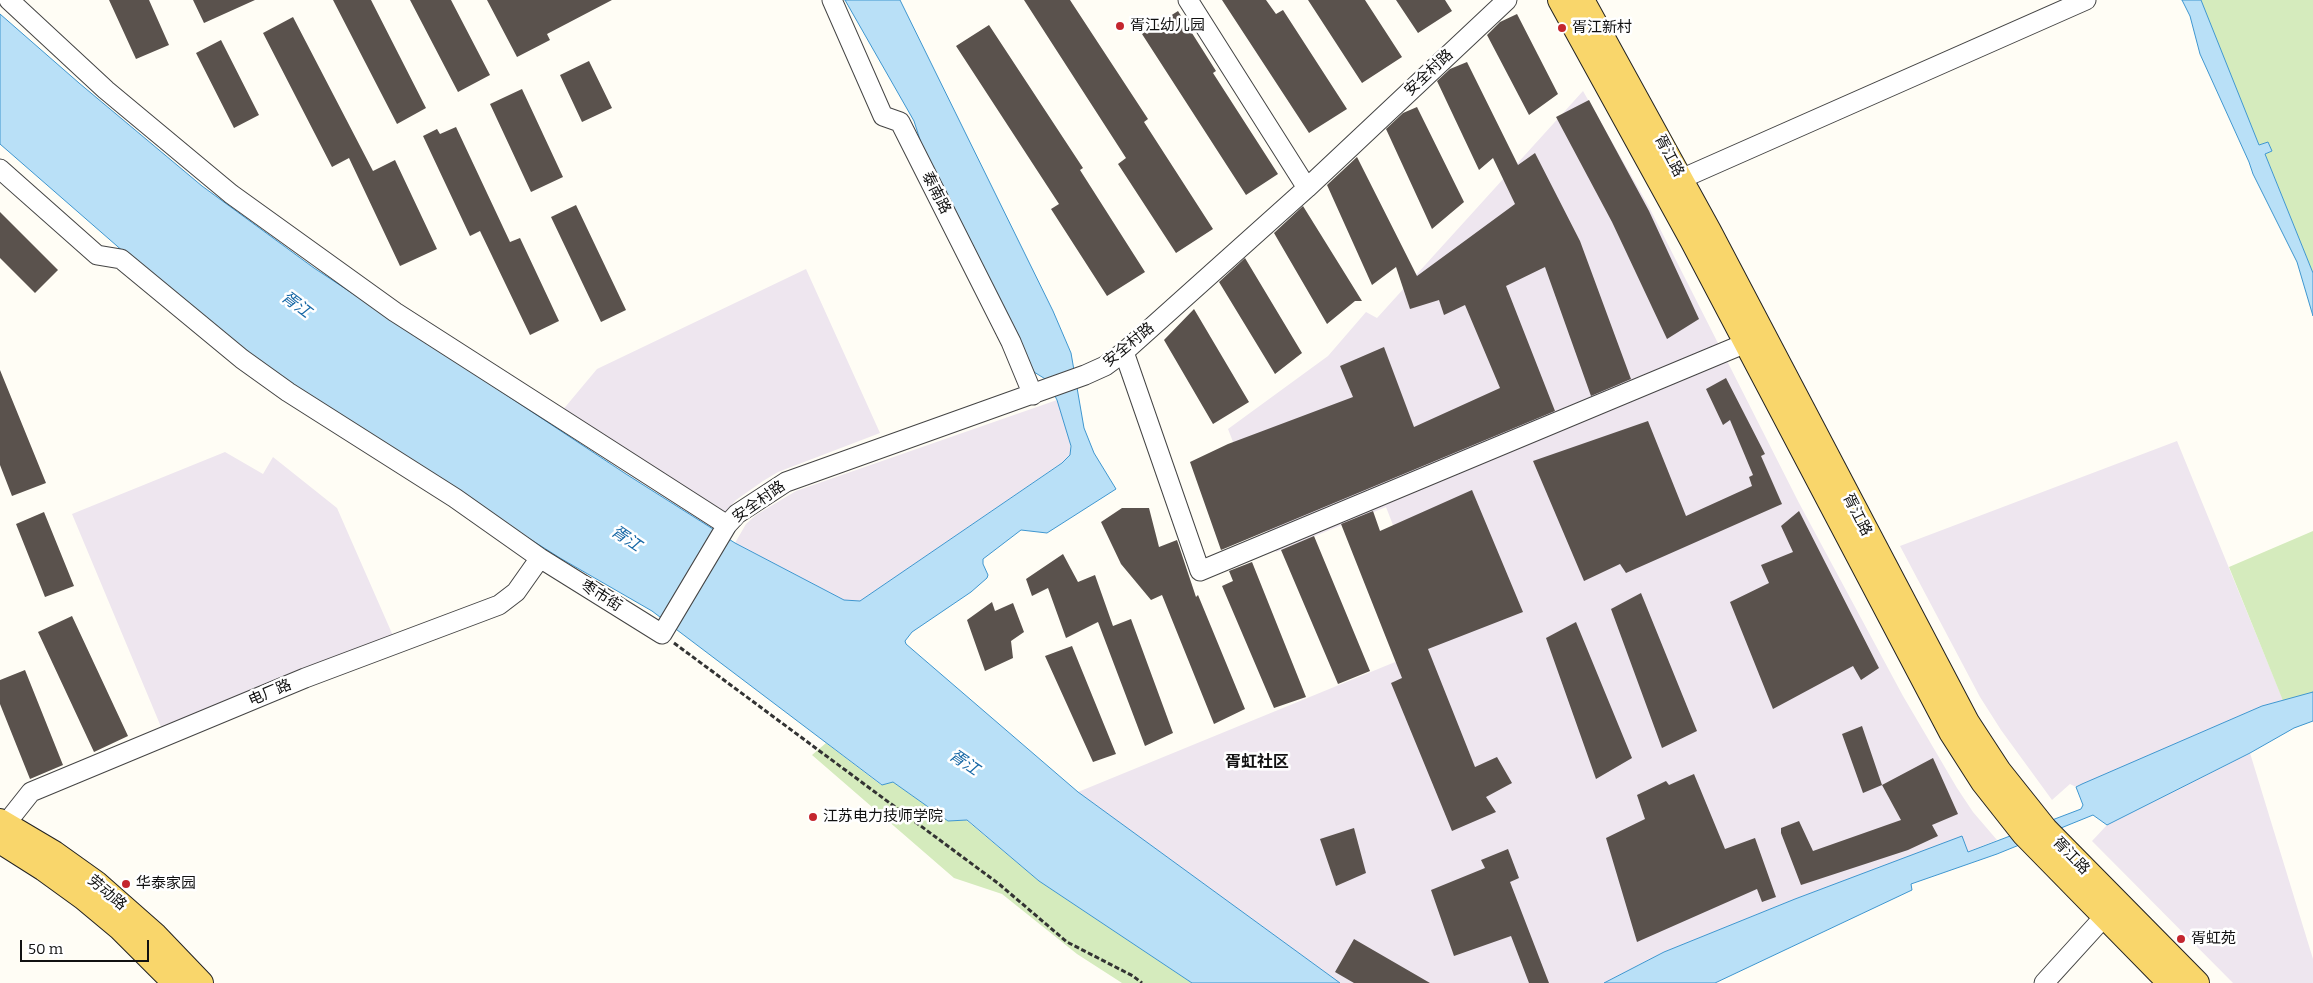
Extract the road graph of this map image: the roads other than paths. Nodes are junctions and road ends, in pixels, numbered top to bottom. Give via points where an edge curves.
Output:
1 (9, 0) edge
2 (832, 0) edge
3 (1188, 0) edge
4 (1507, 0) edge
5 (1560, 0) edge
6 (1582, 0) edge
7 (2086, 0) edge
8 (0, 169) edge
9 (1681, 179) junction
10 (1307, 188) junction
11 (1746, 343) junction
12 (1124, 352) junction
13 (1039, 392) junction
14 (725, 528) junction
15 (540, 558) junction
16 (664, 630) joint
17 (1976, 755) junction
18 (1, 829) edge
19 (2081, 880) junction
20 (2104, 917) junction
21 (175, 983) edge
22 (201, 983) edge
23 (2044, 983) edge
24 (2170, 983) edge
25 (2197, 983) edge

1 - 14 street via 106,90 231,194 395,312
2 - 13 street, 泰南路 via 884,116 900,122
3 - 10 street
4 - 10 street, 安全村路
5 - 11 main road, 胥江路
6 - 9 main road, 胥江路
7 - 9 street
8 - 15 street, 枣市街 via 97,255 121,259 242,360 456,498
9 - 17 main road, 胥江路 via 1940,674
10 - 12 street, 安全村路
11 - 12 street via 1200,571
11 - 17 main road, 胥江路 via 1932,699
12 - 13 street, 安全村路 via 1105,366
13 - 14 street, 安全村路 via 786,482 737,514
14 - 16 street, 安全村路
15 - 16 street, 枣市街
15 - 18 street, 电厂路 via 516,592 499,605 304,678 31,792
17 - 19 main road, 胥江路 via 2024,834
18 - 21 main road, 劳动路 via 44,869 120,928
18 - 22 main road, 劳动路 via 74,866 155,935
19 - 20 main road, 胥江路
19 - 25 main road, 胥江路
20 - 23 street
20 - 24 main road, 胥江路

